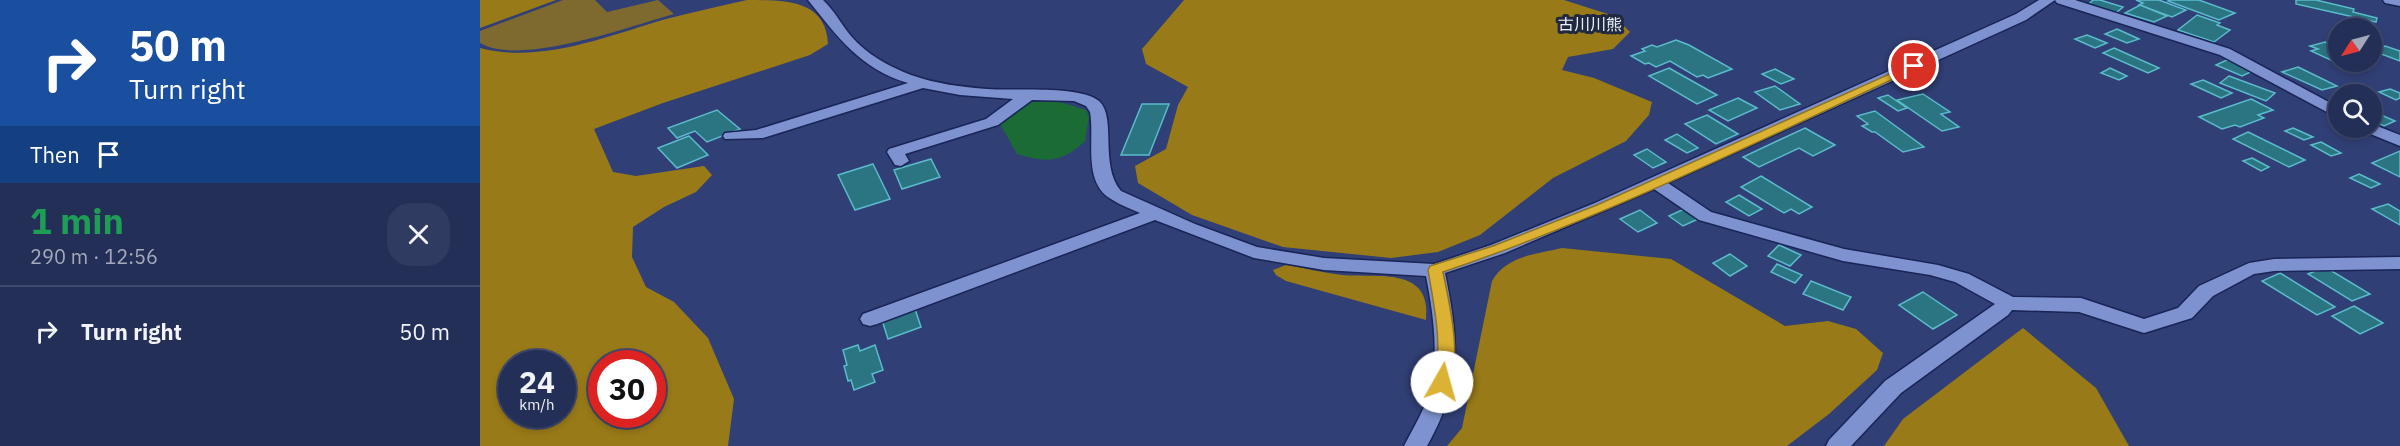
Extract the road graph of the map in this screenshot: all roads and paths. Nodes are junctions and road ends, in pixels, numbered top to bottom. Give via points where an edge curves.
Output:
1 (815, 0) edge
2 (2048, 0) edge
3 (2062, 0) edge
4 (2390, 0) edge
5 (2400, 2) edge
6 (921, 84) junction
7 (1030, 94) junction
8 (2328, 108) edge
9 (2382, 133) edge
10 (731, 136) dead end
11 (2400, 141) edge
12 (901, 161) dead end
13 (1656, 183) junction
14 (1157, 213) junction
15 (2400, 263) edge
16 (1435, 270) junction
17 (2007, 302) junction
18 (870, 319) dead end
19 (1415, 446) edge
20 (1837, 446) edge

1 - 6 street via 855,49 877,65
2 - 13 street via 2021,17
3 - 8 street via 2225,52
4 - 5 street
6 - 7 street via 968,92
6 - 10 street via 757,135
7 - 12 street via 992,122 895,152
7 - 14 street via 1075,96 1096,108 1103,182 1115,195
9 - 11 street
13 - 16 street via 1508,245
13 - 17 street via 1705,216 1843,255 1962,278
14 - 16 street via 1254,252 1324,264
14 - 18 street
15 - 17 street via 2274,265 2249,269 2206,291 2185,312 2144,326 2081,305
16 - 19 street via 1447,362 1429,426
17 - 20 street via 1893,387

